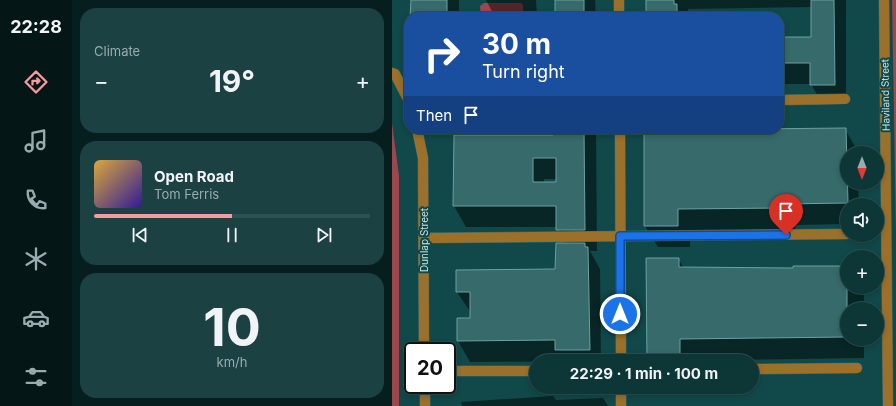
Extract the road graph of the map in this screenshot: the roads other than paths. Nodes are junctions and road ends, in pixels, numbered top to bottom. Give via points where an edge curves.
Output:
1 (619, 0) edge
2 (884, 0) edge
3 (619, 12) edge
4 (392, 73) edge
5 (404, 91) edge
6 (845, 99) dead end
7 (784, 100) edge
8 (418, 134) edge
9 (620, 134) edge
10 (840, 234) edge
11 (620, 236) junction
12 (424, 238) junction
13 (424, 342) edge
14 (621, 354) edge
15 (857, 368) dead end
16 (759, 369) edge
17 (529, 370) edge
18 (456, 371) edge
19 (425, 394) edge
20 (621, 394) edge
21 (425, 406) edge
22 (621, 406) edge
23 (888, 406) edge

1 - 3 street
2 - 23 street, Haviland Street
4 - 5 street
6 - 7 street
8 - 12 street, Dunlap Street via 423,158
9 - 11 street
10 - 11 street
11 - 12 street
11 - 14 street
12 - 13 street, Dunlap Street
15 - 16 street
17 - 18 street
19 - 21 street
20 - 22 street

